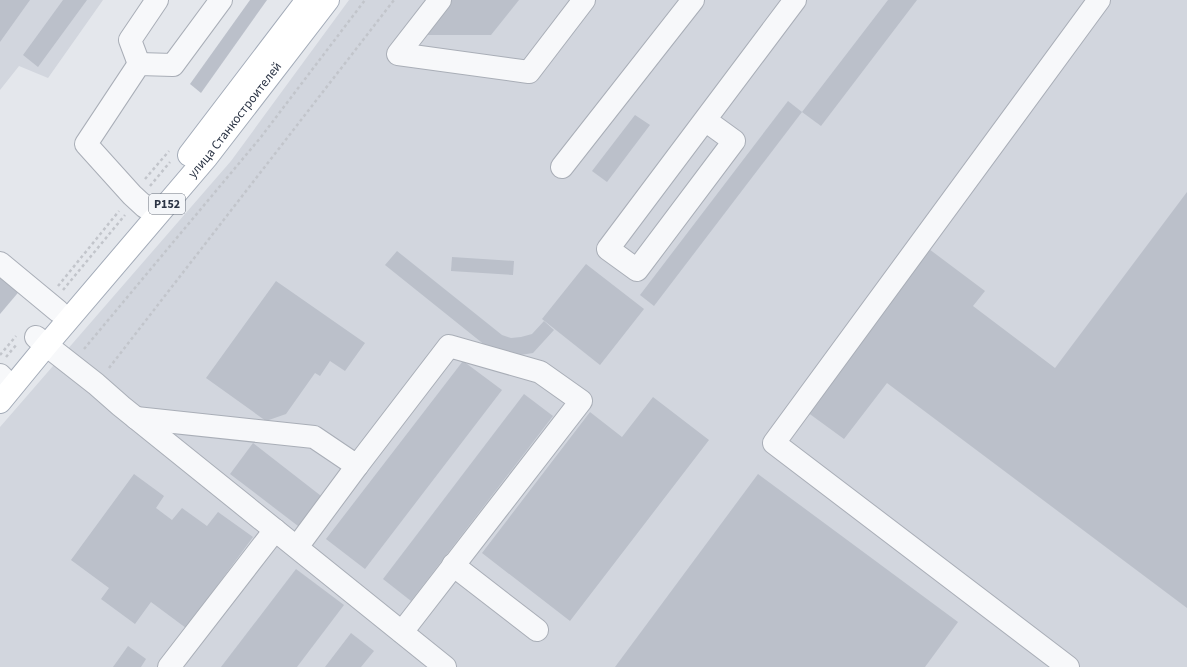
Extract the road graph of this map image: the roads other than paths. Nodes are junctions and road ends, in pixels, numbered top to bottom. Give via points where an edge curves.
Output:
1 (157, 0) edge
2 (220, 0) edge
3 (307, 0) edge
4 (328, 0) edge
5 (440, 0) edge
6 (584, 0) edge
7 (693, 0) edge
8 (795, 0) edge
9 (1100, 0) edge
10 (139, 64) junction
11 (705, 120) junction
12 (562, 167) dead end
13 (145, 207) junction
14 (0, 263) edge
15 (58, 311) junction
16 (41, 342) junction
17 (1, 378) edge
18 (0, 402) edge
19 (136, 418) junction
20 (357, 466) junction
21 (275, 530) junction
22 (297, 547) junction
23 (453, 565) junction
24 (537, 630) dead end
25 (402, 632) junction
26 (168, 667) edge
27 (445, 667) edge
28 (1068, 667) edge

1 - 10 lane via 130,40
2 - 10 lane via 173,65
3 - 13 main road, улица Станкостроителей / Р152 via 195,148
4 - 16 main road, улица Станкостроителей / Р152 via 207,157
5 - 6 lane via 398,54 529,72
7 - 12 lane
8 - 11 lane
9 - 28 lane via 774,443
10 - 13 lane via 86,144
11 - 11 lane via 608,249 637,270 734,141
13 - 15 main road, улица Станкостроителей / Р152
14 - 15 lane
15 - 16 main road, улица Станкостроителей / Р152
16 - 17 main road, улица Станкостроителей / Р152
16 - 18 main road, улица Станкостроителей / Р152
16 - 19 lane
19 - 20 lane via 314,437
19 - 21 lane
20 - 22 lane
20 - 23 lane via 449,346 540,372 581,401
21 - 22 lane
21 - 26 lane
22 - 25 lane
23 - 24 lane
23 - 25 lane
25 - 27 lane

